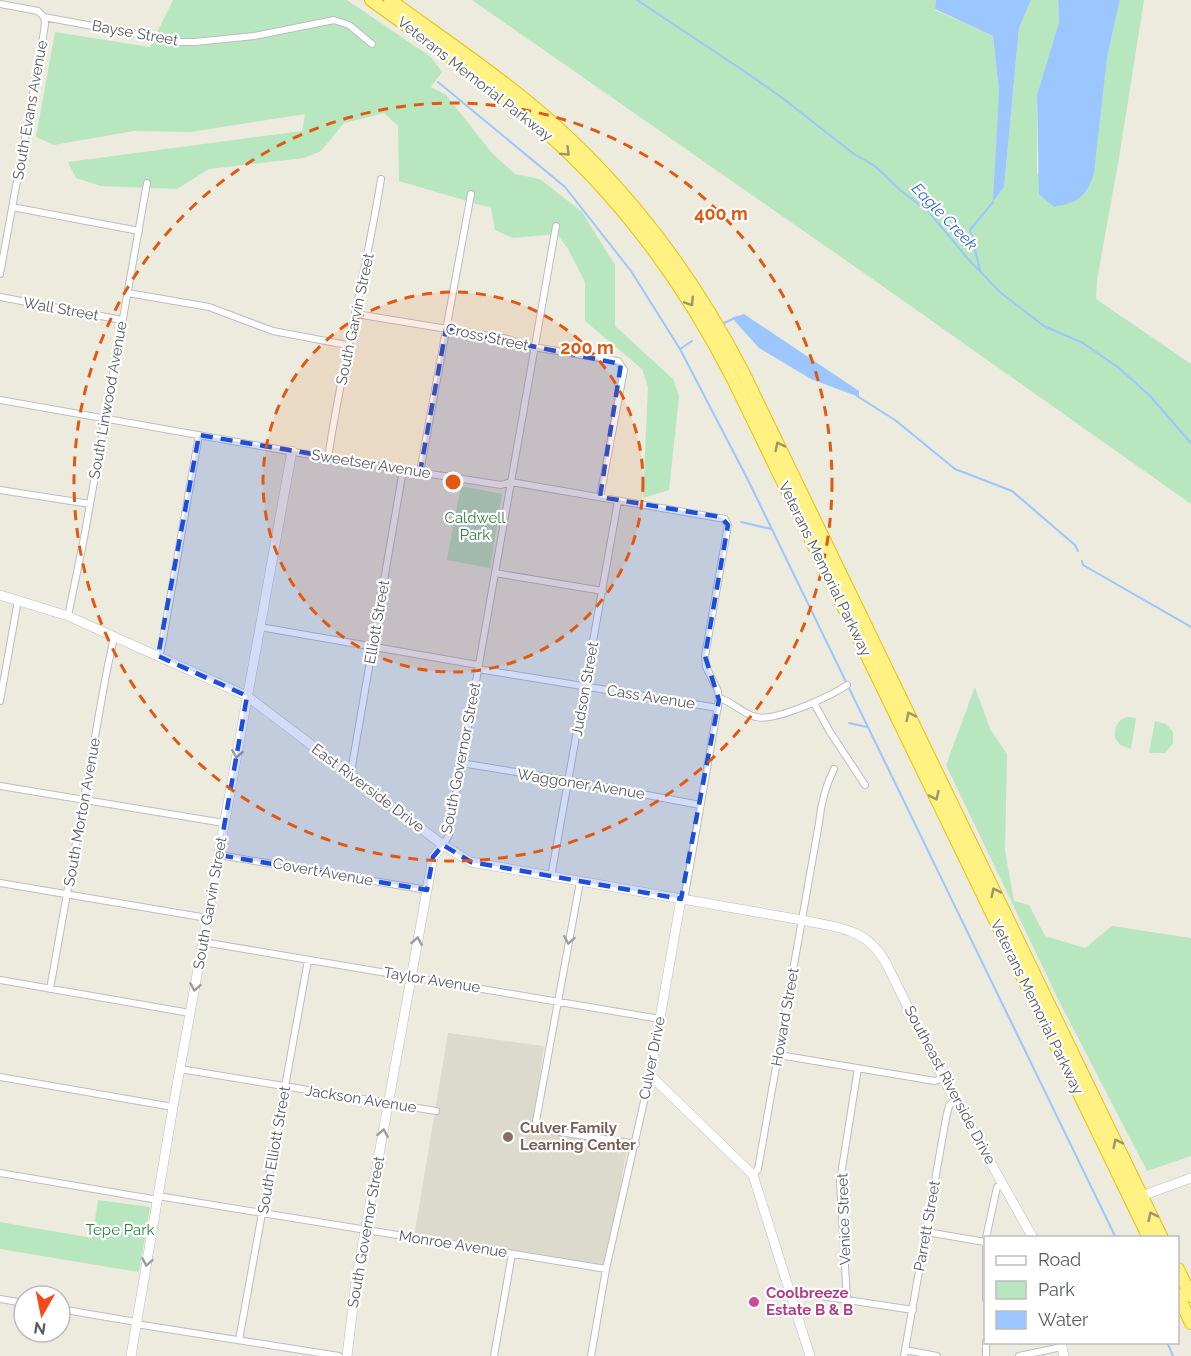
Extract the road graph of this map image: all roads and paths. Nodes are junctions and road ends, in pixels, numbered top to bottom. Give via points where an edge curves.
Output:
1 (371, 0) edge
2 (390, 0) edge
3 (0, 4) edge
4 (44, 17) junction
5 (372, 44) dead end
6 (381, 179) dead end
7 (147, 183) dead end
8 (471, 194) dead end
9 (12, 207) junction
10 (556, 226) dead end
11 (139, 231) junction
12 (0, 274) edge
13 (128, 293) junction
14 (0, 297) edge
15 (356, 314) junction
16 (122, 320) junction
17 (446, 329) junction
18 (347, 345) junction
19 (536, 347) junction
20 (0, 400) edge
21 (105, 418) junction
22 (199, 435) junction
23 (292, 451) junction
24 (328, 458) junction
25 (403, 470) junction
26 (420, 472) junction
27 (511, 482) junction
28 (0, 490) edge
29 (600, 497) junction
30 (618, 501) junction
31 (90, 504) junction
32 (726, 534) joint
33 (495, 573) junction
34 (603, 591) junction
35 (0, 595) edge
36 (18, 600) junction
37 (68, 616) junction
38 (260, 627) junction
39 (114, 637) junction
40 (373, 646) junction
41 (158, 656) junction
42 (478, 667) junction
43 (1, 684) edge
44 (847, 685) dead end
45 (585, 687) junction
46 (247, 696) junction
47 (719, 698) junction
48 (0, 701) edge
49 (814, 703) junction
50 (718, 708) junction
51 (461, 763) junction
52 (834, 769) dead end
53 (348, 772) junction
54 (568, 782) junction
55 (866, 785) dead end
56 (0, 786) edge
57 (84, 800) junction
58 (700, 805) junction
59 (224, 824) junction
60 (443, 845) junction
61 (219, 855) junction
62 (551, 877) junction
63 (580, 882) junction
64 (0, 883) edge
65 (427, 890) junction
66 (68, 894) junction
67 (682, 900) junction
68 (207, 918) junction
69 (802, 920) junction
70 (863, 936) joint
71 (203, 942) junction
72 (308, 960) junction
73 (411, 976) junction
74 (0, 980) edge
75 (50, 989) junction
76 (558, 1001) junction
77 (190, 1013) junction
78 (660, 1019) junction
79 (779, 1055) junction
80 (858, 1068) junction
81 (180, 1069) junction
82 (650, 1075) junction
83 (0, 1077) edge
84 (943, 1078) junction
85 (285, 1086) junction
86 (955, 1099) junction
87 (388, 1103) junction
88 (173, 1107) junction
89 (436, 1111) dead end
90 (636, 1144) junction
91 (0, 1173) edge
92 (753, 1175) junction
93 (1191, 1178) edge
94 (1002, 1184) junction
95 (1136, 1197) junction
96 (158, 1198) junction
97 (263, 1213) junction
98 (365, 1229) junction
99 (927, 1232) junction
100 (986, 1236) edge
101 (1032, 1236) edge
102 (1148, 1236) edge
103 (1161, 1236) edge
104 (984, 1239) edge
105 (512, 1254) junction
106 (606, 1269) junction
107 (1179, 1271) edge
108 (790, 1294) junction
109 (1191, 1296) edge
110 (1179, 1297) edge
111 (847, 1300) junction
112 (912, 1310) junction
113 (72, 1311) edge
114 (136, 1323) junction
115 (1191, 1323) edge
116 (239, 1340) junction
117 (1062, 1349) edge
118 (904, 1353) edge
119 (130, 1356) edge
120 (339, 1356) edge
121 (346, 1356) edge
122 (494, 1356) edge
123 (591, 1356) edge
124 (810, 1356) edge
125 (937, 1356) edge
126 (1019, 1356) edge

1 -> 95 highway, Veterans Memorial Parkway via 494,90 555,141 632,222 690,301 738,389
95 -> 2 highway, Veterans Memorial Parkway via 743,372 703,300 641,214 578,146 502,81
3 - 4 street, Bayse Street via 38,11
4 - 5 street, Bayse Street via 169,41 195,42 254,36 334,20 349,25
4 - 9 street, South Evans Avenue
6 - 15 street, South Garvin Street
7 - 11 street, South Linwood Avenue
8 - 17 street
9 - 11 street
9 - 12 street, South Evans Avenue
10 - 19 street, South Governor Street
11 - 13 street, South Linwood Avenue
13 - 16 street, South Linwood Avenue
13 - 18 street via 209,308 273,331
14 - 16 street, Wall Street
15 - 17 street, Cross Street
15 - 18 street, South Garvin Street
16 - 21 street, South Linwood Avenue
17 - 19 street, Cross Street
17 - 26 street
18 - 24 street, South Garvin Street
19 - 27 street, South Governor Street
19 - 29 street, Cross Street via 617,361 624,370
20 - 21 street, Sweetser Avenue
21 - 22 street, Sweetser Avenue
21 - 31 street, South Linwood Avenue
22 - 23 street, Sweetser Avenue
22 - 41 street
23 - 24 street, Sweetser Avenue
23 - 38 street, South Garvin Street
24 - 25 street, Sweetser Avenue
25 - 26 street, Sweetser Avenue
25 - 40 street, Elliott Street
26 - 27 street, Sweetser Avenue via 501,485
27 - 29 street, Sweetser Avenue
27 - 33 street, South Governor Street
28 - 31 street
29 - 30 street, Sweetser Avenue
30 - 32 street, Sweetser Avenue via 721,517 728,521
30 - 34 street, Judson Street
31 - 37 street, South Linwood Avenue
32 - 47 street, Culver Drive via 705,656
33 - 34 street
33 - 42 street, South Governor Street
34 - 45 street, Judson Street
35 - 36 street, East Riverside Drive
36 - 37 street, East Riverside Drive
36 - 43 street
37 - 39 street, East Riverside Drive
38 - 40 street, Cass Avenue
38 - 46 street, South Garvin Street
39 - 41 street, East Riverside Drive
39 - 57 street, South Morton Avenue
40 - 42 street, Cass Avenue
40 - 53 street, Elliott Street
41 - 46 street, East Riverside Drive
42 - 45 street, Cass Avenue
42 - 51 street, South Governor Street
43 - 48 street
44 - 49 street
45 - 50 street, Cass Avenue
45 - 54 street, Judson Street
46 - 53 street, East Riverside Drive
46 -> 59 street, South Garvin Street
47 - 49 street via 757,718
47 - 50 street, Culver Drive
49 - 55 street
50 - 58 street, Culver Drive
51 - 54 street, Waggoner Avenue
51 - 60 street, South Governor Street
52 - 69 street, Howard Street via 821,800
53 - 60 street, East Riverside Drive
54 - 58 street, Waggoner Avenue
54 - 62 street, Judson Street
56 - 57 street
57 - 59 street
57 - 66 street, South Morton Avenue
58 - 67 street, Culver Drive
59 - 61 street, South Garvin Street
60 - 62 street, East Riverside Drive via 471,862
60 - 65 street, South Governor Street via 433,857
61 - 65 street, Covert Avenue
61 - 68 street, South Garvin Street
62 - 63 street, East Riverside Drive
63 - 67 street, East Riverside Drive
63 -> 76 street
64 - 66 street
73 -> 65 street, South Governor Street
66 - 68 street
66 - 75 street, South Morton Avenue
67 - 69 street, East Riverside Drive
67 - 78 street, Culver Drive
68 - 71 street, South Garvin Street
69 - 70 street, East Riverside Drive
69 - 79 street, Howard Street
70 - 84 street, Southeast Riverside Drive via 881,953
71 - 72 street, Taylor Avenue
71 -> 77 street, South Garvin Street
72 - 73 street, Taylor Avenue
72 - 85 street, South Elliott Street
73 - 76 street, Taylor Avenue
73 - 87 street, South Governor Street
74 - 75 street
75 - 77 street
76 - 78 street, Taylor Avenue
76 - 90 street via 536,1121 539,1127
77 - 81 street, South Garvin Street
78 - 82 street, Culver Drive
79 - 80 street
79 - 92 street, Howard Street via 758,1169
80 - 84 street via 936,1081
80 - 111 street, Venice Street via 840,1181
81 - 85 street, Jackson Avenue
81 - 88 street, South Garvin Street
82 - 90 street, Culver Drive
82 - 92 street
83 - 88 street
84 - 86 street, Southeast Riverside Drive
85 - 87 street, Jackson Avenue
85 - 97 street, South Elliott Street
86 - 94 street, Southeast Riverside Drive
86 - 99 street, Parrett Street via 946,1118
87 - 89 street, Jackson Avenue
98 -> 87 street, South Governor Street
88 - 96 street, South Garvin Street
90 - 106 street, Culver Drive
91 - 96 street, Monroe Avenue
92 - 108 street
93 - 95 street
94 - 100 street via 997,1186
94 - 101 street, Southeast Riverside Drive
95 - 102 highway, Veterans Memorial Parkway
103 -> 95 highway, Veterans Memorial Parkway
96 - 97 street, Monroe Avenue
96 -> 114 street, South Garvin Street
97 - 98 street, Monroe Avenue
97 - 116 street, South Elliott Street
98 - 105 street, Monroe Avenue
98 - 121 street, South Governor Street
99 - 104 street
99 - 112 street, Parrett Street
105 - 106 street, Monroe Avenue
105 - 122 street
106 - 123 street, Culver Drive
107 - 109 highway
108 - 111 street
108 - 124 street
110 - 115 highway
111 - 112 street
112 - 118 street, Parrett Street
113 - 114 street
114 - 116 street
114 - 119 street, South Garvin Street
116 - 120 street
117 - 126 street
118 - 125 street

